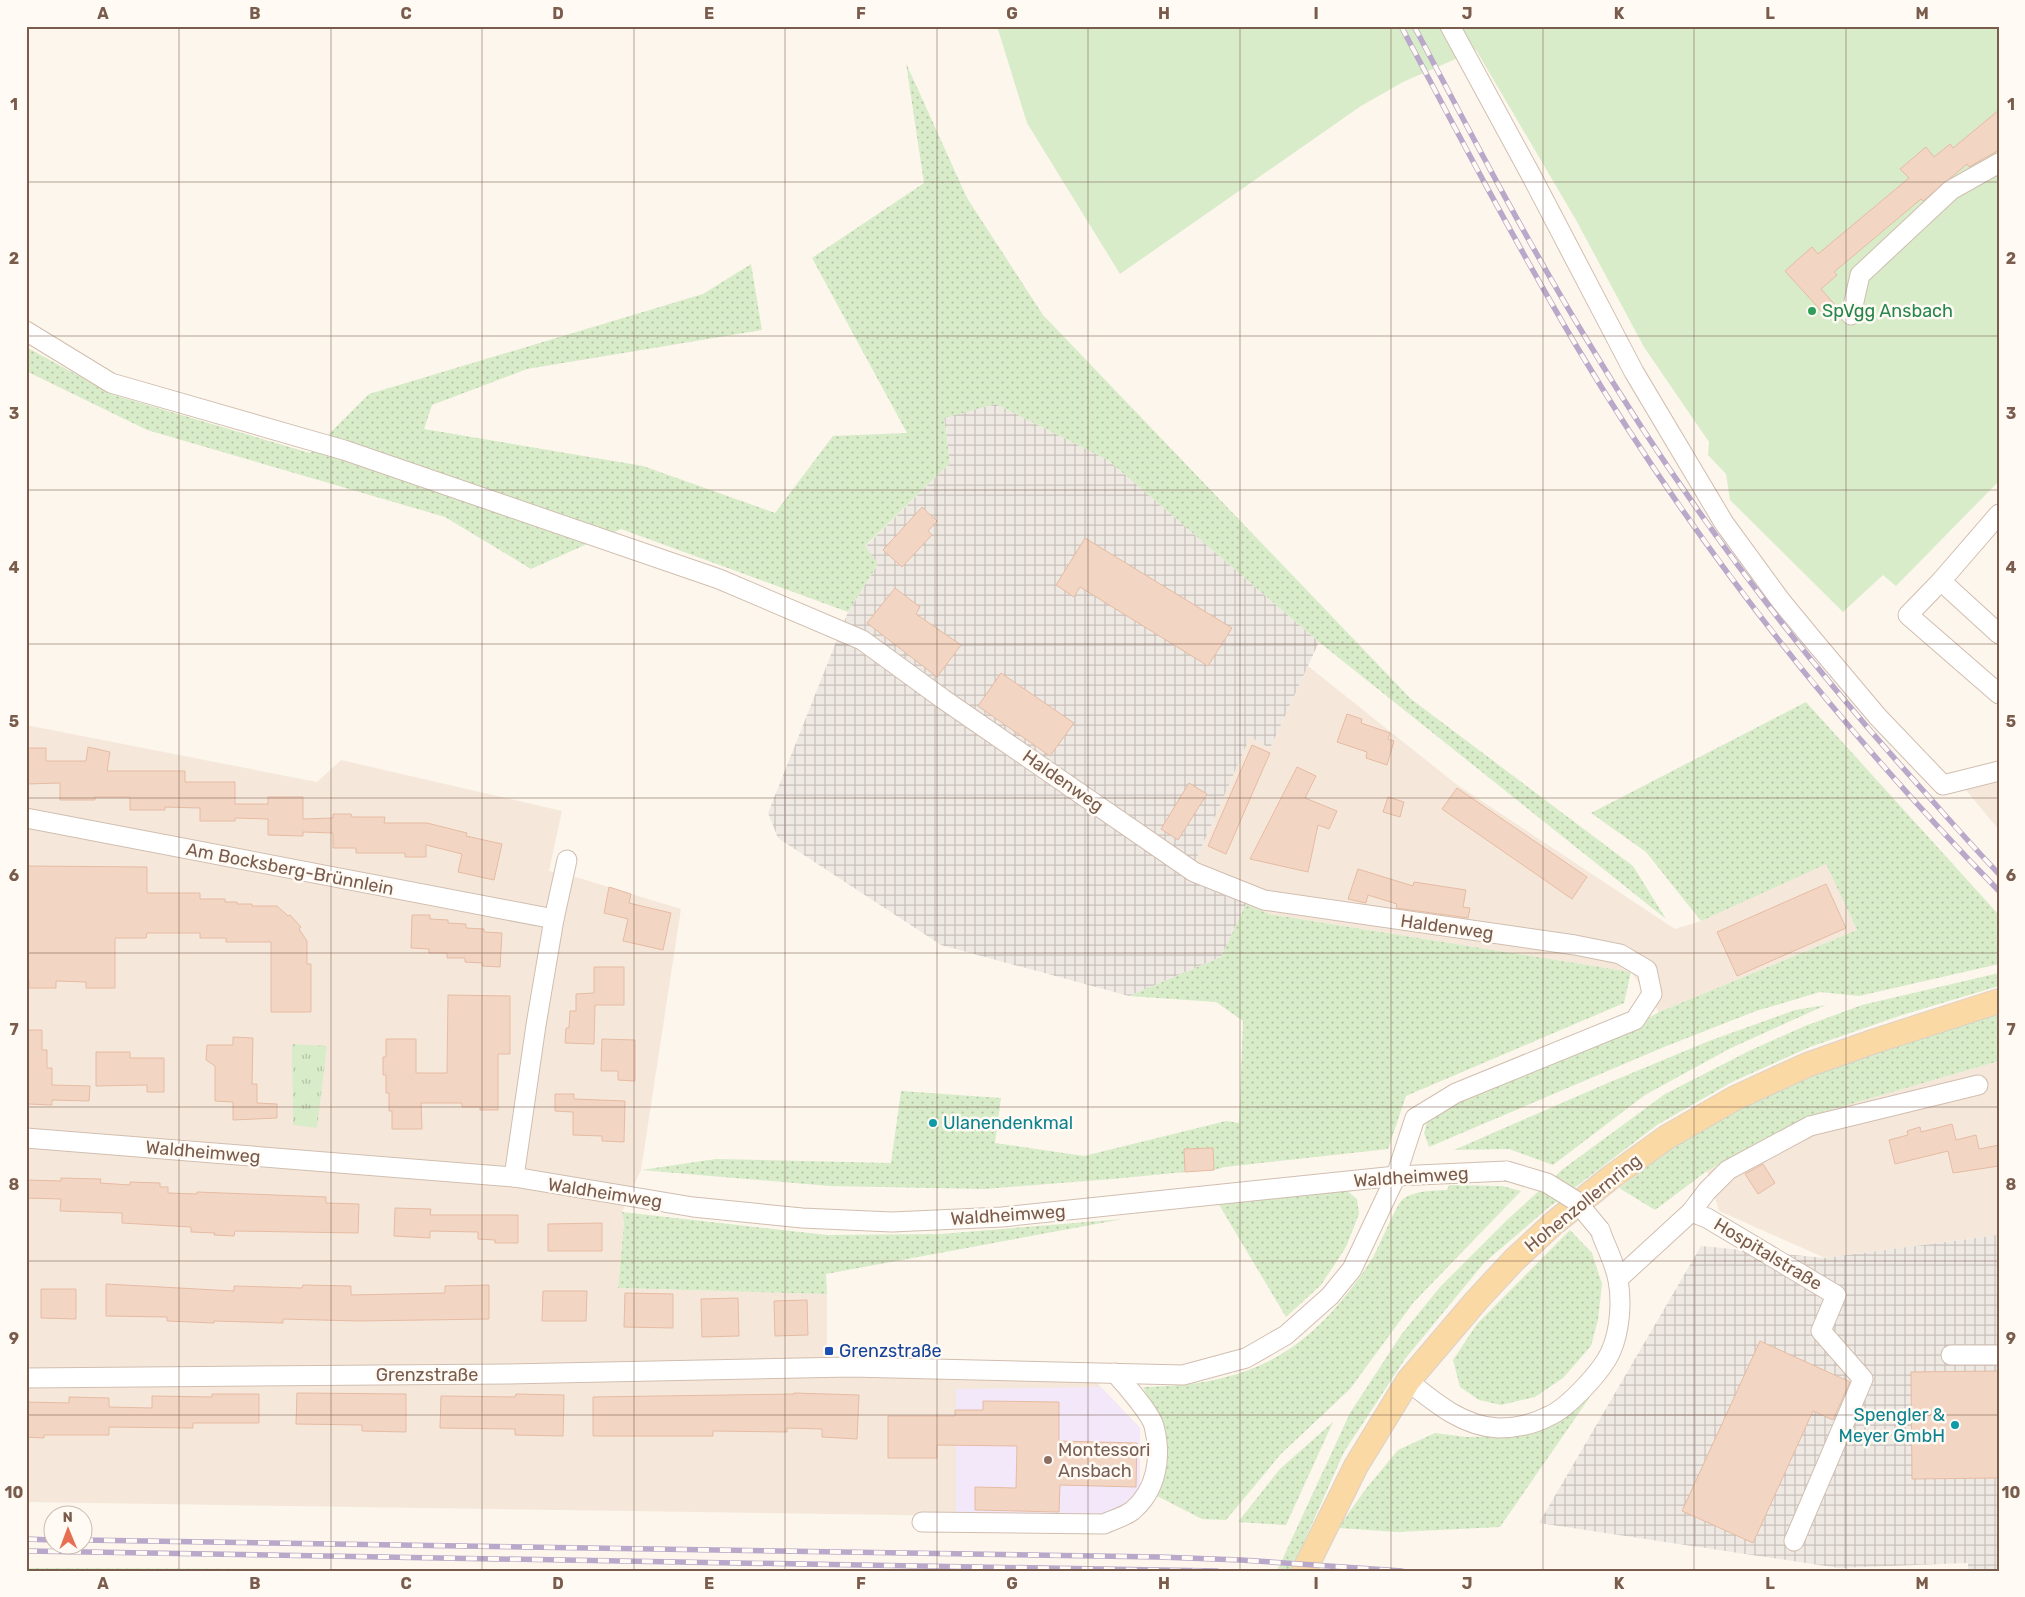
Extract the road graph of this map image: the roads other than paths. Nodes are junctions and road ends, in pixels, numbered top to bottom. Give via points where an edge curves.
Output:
1 (1450, 26) edge
2 (1999, 163) edge
3 (1851, 315) dead end
4 (26, 331) edge
5 (1999, 514) edge
6 (1941, 581) junction
7 (1999, 634) edge
8 (1999, 694) edge
9 (1999, 771) edge
10 (26, 818) edge
11 (567, 860) dead end
12 (554, 919) junction
13 (1999, 1001) edge
14 (1978, 1085) dead end
15 (26, 1138) edge
16 (1396, 1176) junction
17 (514, 1177) junction
18 (1691, 1212) junction
19 (1618, 1279) junction
20 (1951, 1355) dead end
21 (1999, 1355) edge
22 (1115, 1373) junction
23 (26, 1378) edge
24 (1408, 1381) junction
25 (922, 1522) dead end
26 (1794, 1541) dead end
27 (1304, 1571) edge

1 - 9 street via 1634,372 1702,488 1750,560 1878,717 1943,785
2 - 3 street via 1951,190 1860,275
4 - 16 street, Haldenweg via 111,383 344,450 719,579 862,640 1194,872 1264,900 1593,949 1620,954 1647,970 1652,994 1635,1020 1456,1093 1415,1118
5 - 6 street
6 - 7 street
6 - 8 street via 1908,615
10 - 12 street, Am Bocksberg-Brünnlein
11 - 12 street
12 - 17 street
13 - 24 main road, Hohenzollernring via 1807,1065 1735,1098 1667,1137 1554,1223 1514,1260
14 - 18 street, Hospitalstraße via 1810,1126 1728,1170
15 - 17 street, Waldheimweg
16 - 17 street, Waldheimweg via 1002,1217 892,1222 802,1218 693,1207
16 - 19 street, Waldheimweg, bridge via 1507,1171 1546,1183 1576,1201 1600,1230
16 - 22 street, Haldenweg via 1352,1269 1330,1296 1286,1336 1246,1358 1183,1375
18 - 19 street, Hospitalstraße
18 - 26 street, Hospitalstraße via 1707,1218 1836,1295 1821,1331 1862,1379
19 - 24 street, Waldheimweg via 1619,1318 1612,1351 1596,1376 1551,1416 1522,1426 1497,1428 1465,1420 1443,1409
20 - 21 street
22 - 23 street, Grenzstraße via 850,1367
22 - 25 street via 1154,1424 1158,1462 1146,1496 1130,1512 1104,1524
24 - 27 main road, Hohenzollernring via 1356,1466

